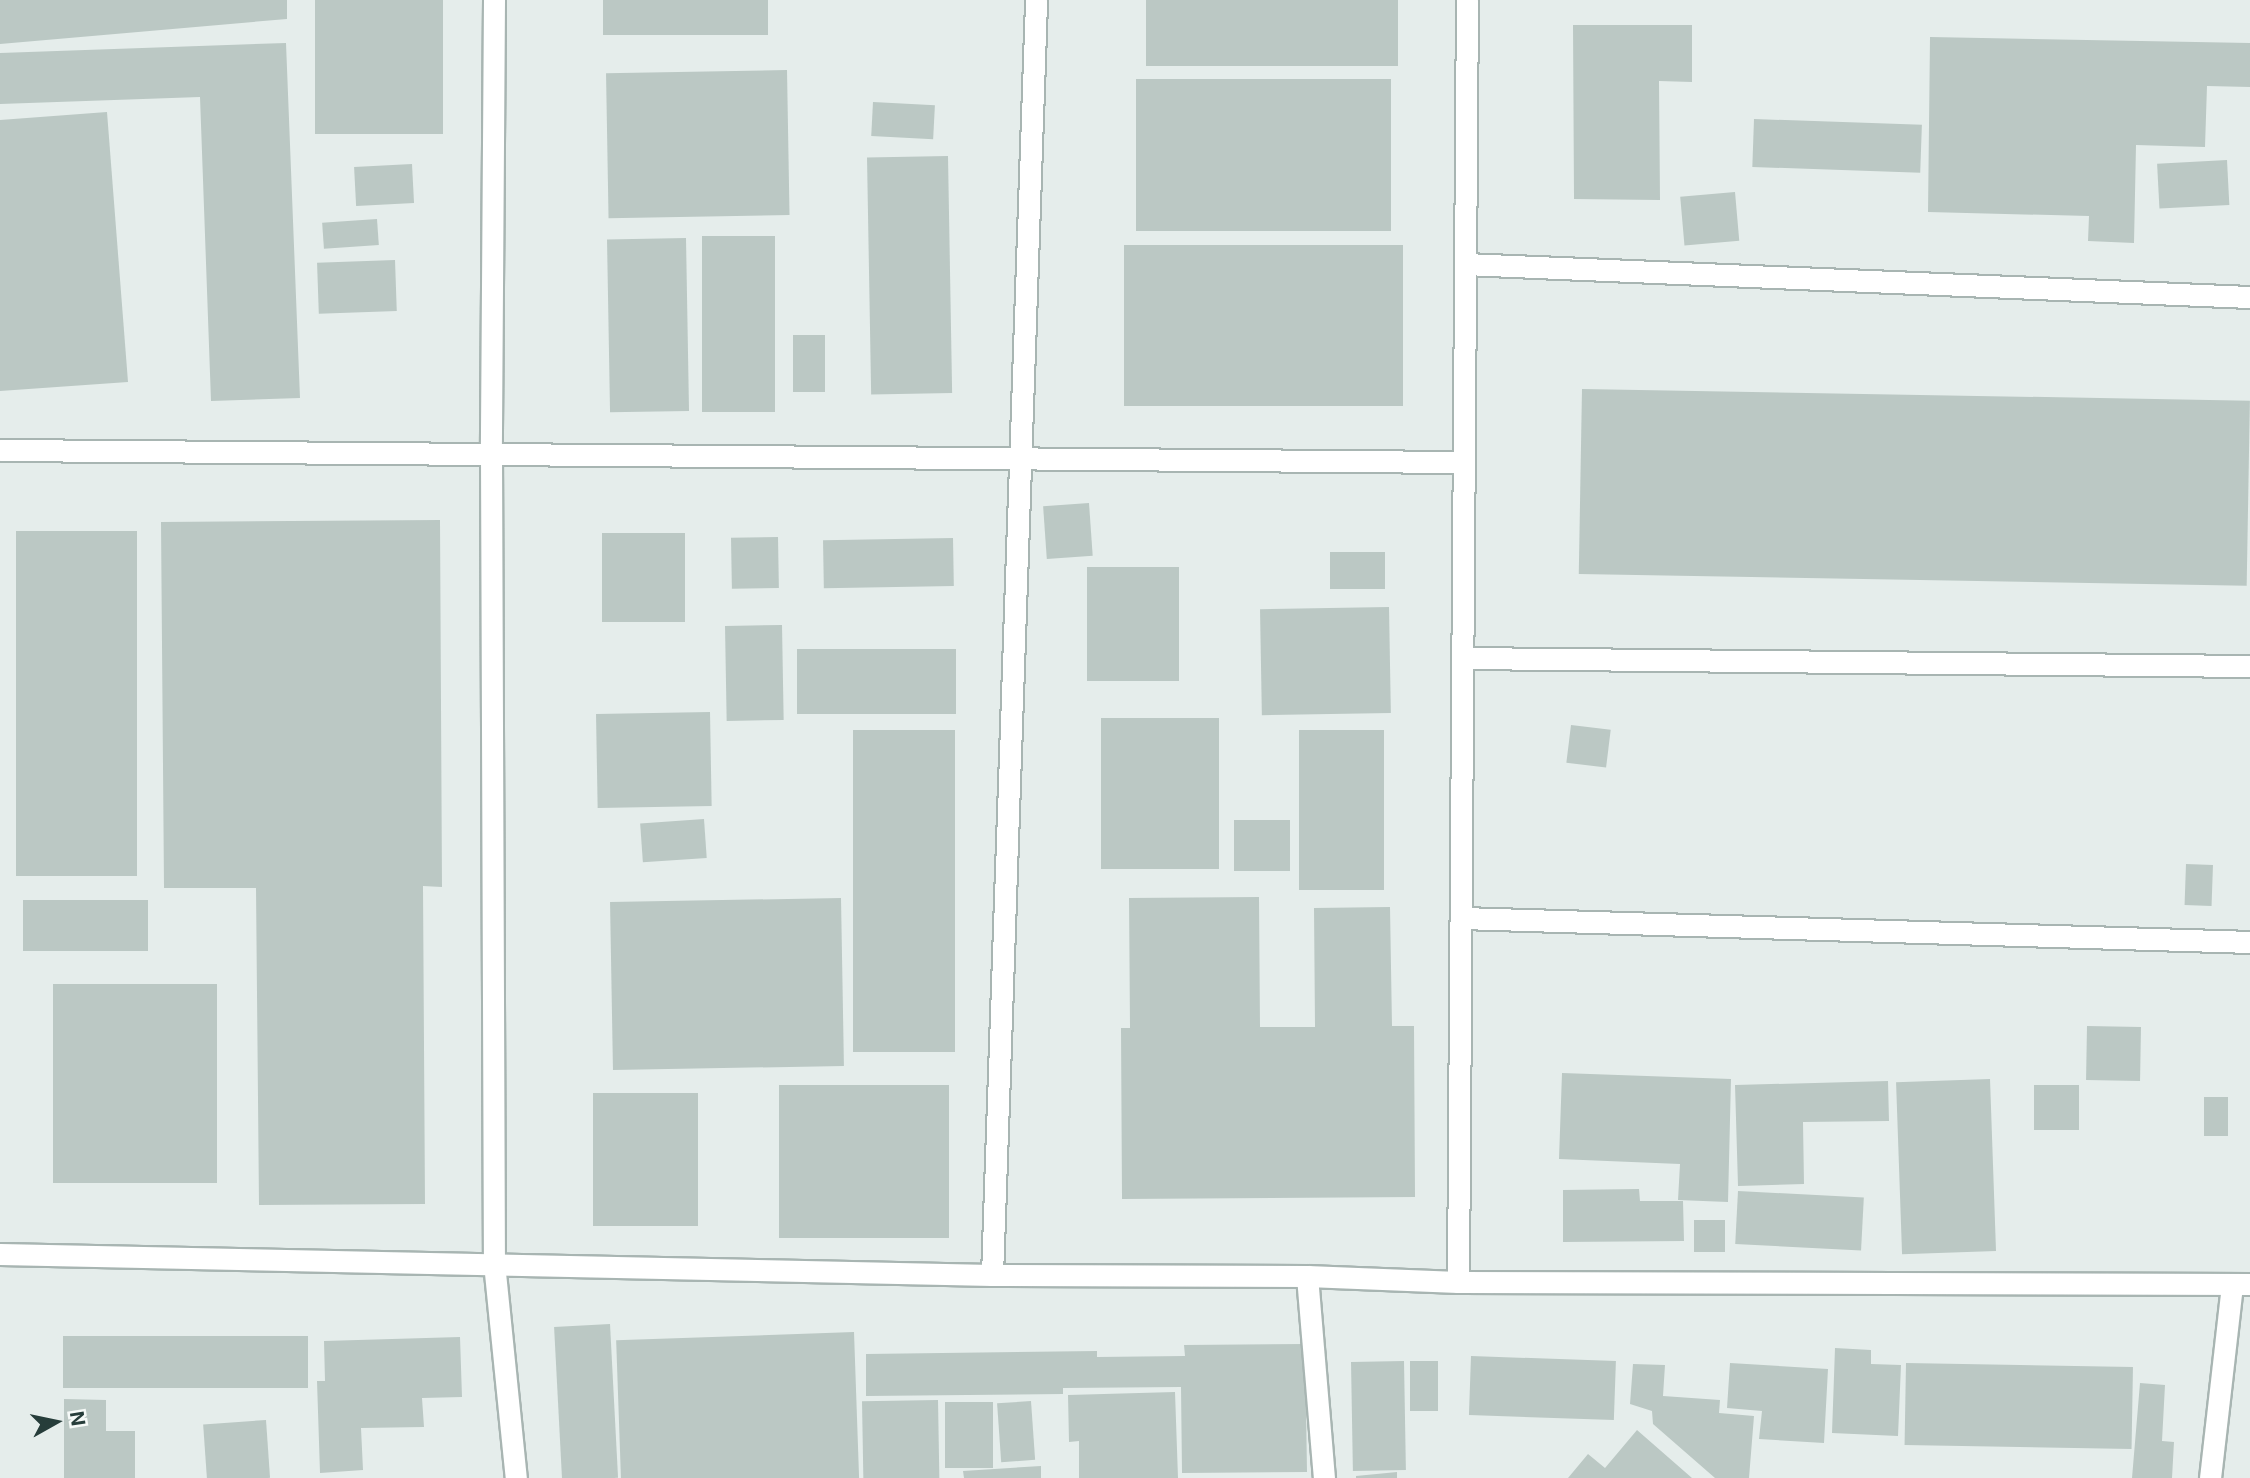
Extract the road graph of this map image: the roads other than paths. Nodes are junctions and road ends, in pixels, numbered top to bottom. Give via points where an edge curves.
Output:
1 (494, 0) edge
2 (1036, 0) edge
3 (1467, 0) edge
4 (1465, 264) junction
5 (2250, 297) edge
6 (0, 450) edge
7 (491, 454) junction
8 (1018, 458) junction
9 (1464, 462) junction
10 (1462, 658) junction
11 (2250, 666) edge
12 (1461, 918) junction
13 (2250, 942) edge
14 (0, 1254) edge
15 (494, 1263) junction
16 (992, 1275) junction
17 (1307, 1276) junction
18 (1458, 1282) junction
19 (2241, 1284) edge
20 (516, 1478) edge
21 (1324, 1478) edge
22 (2210, 1478) edge

1 - 7 street
2 - 8 street
3 - 4 street
4 - 5 street
4 - 9 street
6 - 7 street
7 - 8 street
7 - 15 street
8 - 9 street
8 - 16 street
9 - 10 street
10 - 11 street
10 - 12 street
12 - 13 street
12 - 18 street
14 - 15 street
15 - 16 street
15 - 20 street
16 - 17 street
17 - 18 street
17 - 21 street
18 - 19 street
19 - 22 street

